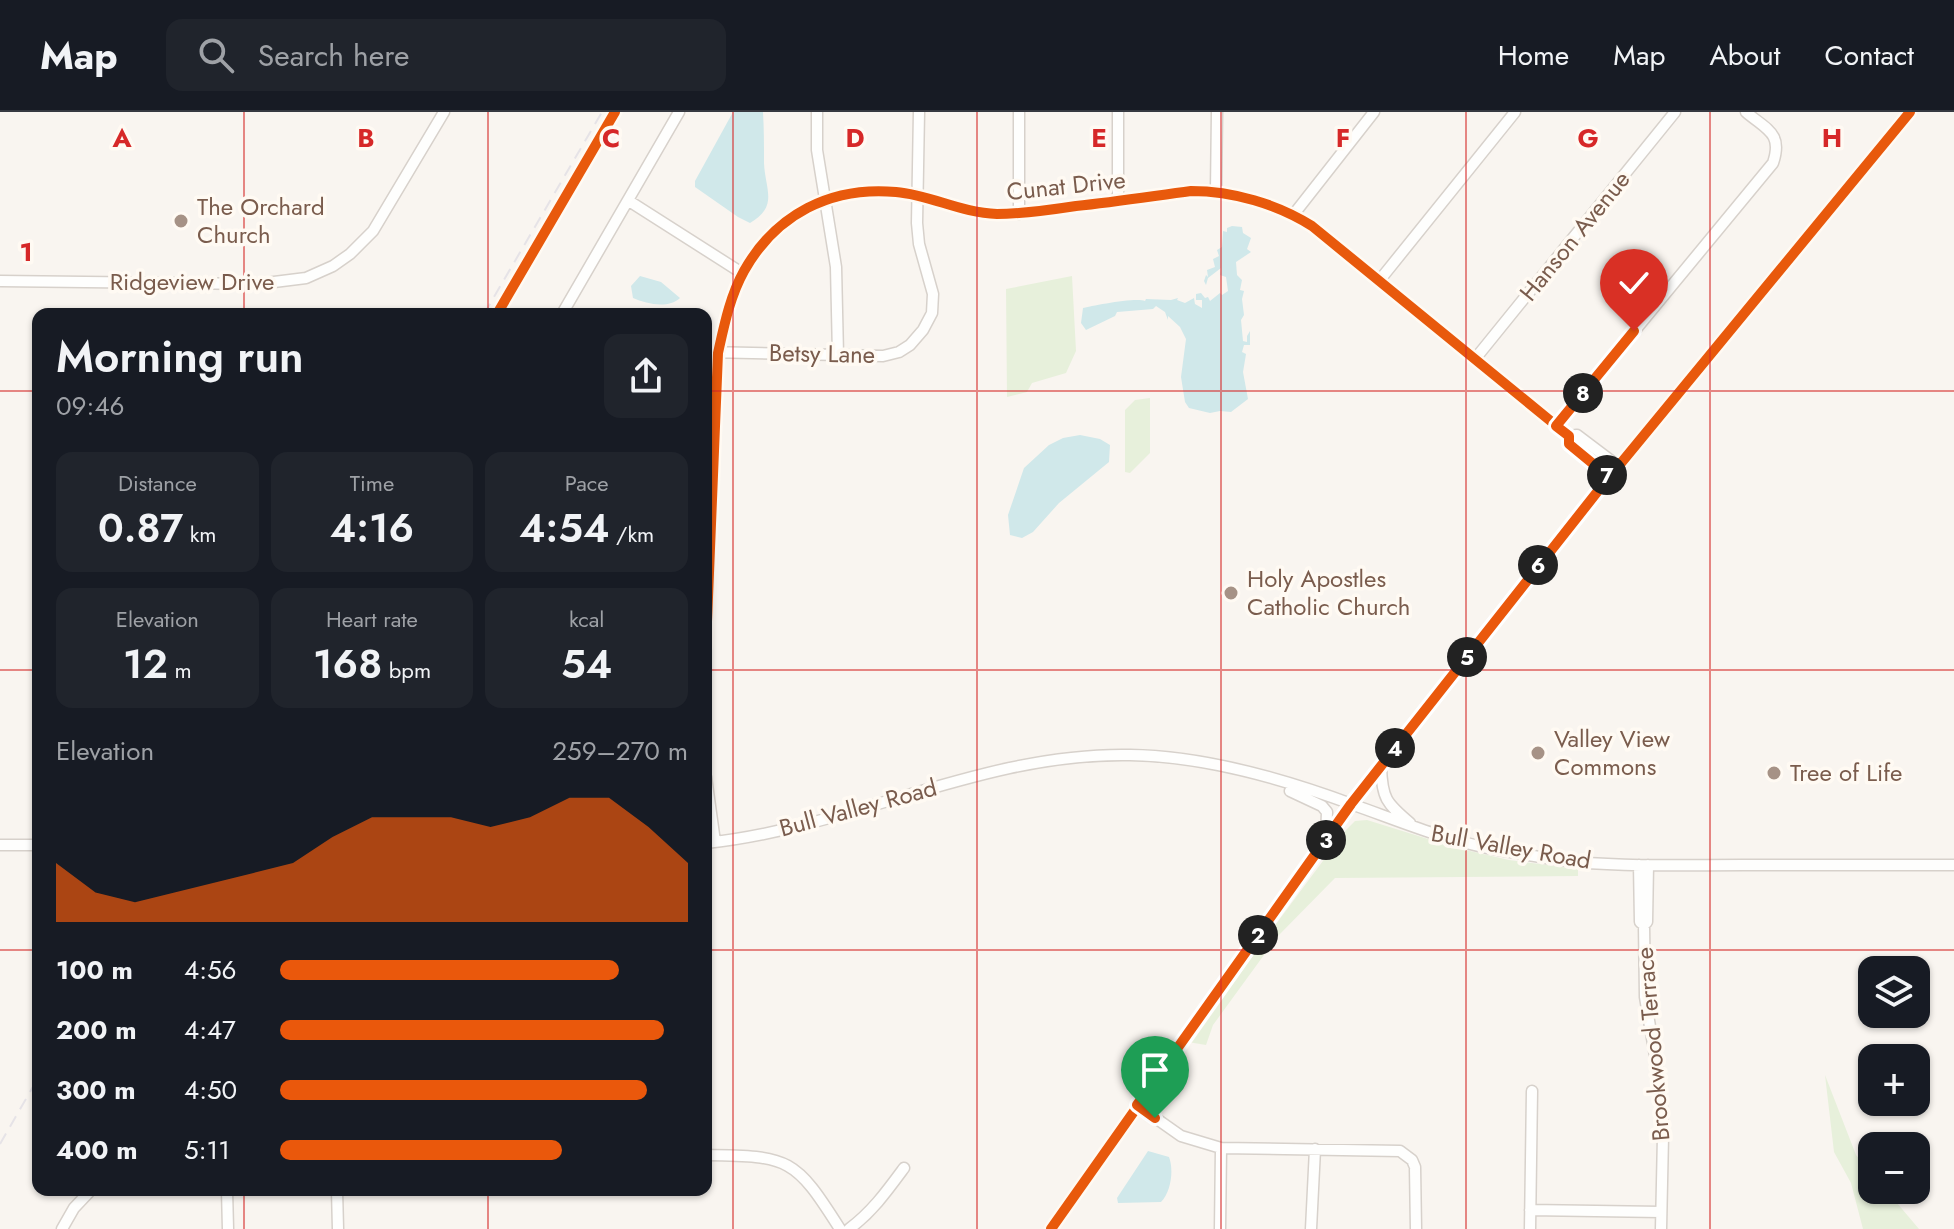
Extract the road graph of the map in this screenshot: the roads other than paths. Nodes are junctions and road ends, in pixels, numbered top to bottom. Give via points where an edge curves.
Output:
1 (444, 112) edge
2 (679, 112) edge
3 (817, 112) edge
4 (919, 112) edge
5 (1019, 112) edge
6 (1118, 112) edge
7 (1217, 112) edge
8 (1374, 112) edge
9 (1515, 112) edge
10 (1675, 112) edge
11 (1746, 112) edge
12 (1910, 112) edge
13 (1216, 191) junction
14 (918, 197) junction
15 (825, 198) junction
16 (629, 201) junction
17 (1118, 201) junction
18 (1019, 214) junction
19 (1294, 214) junction
20 (742, 273) junction
21 (0, 281) edge
22 (1379, 281) junction
23 (566, 308) edge
24 (712, 352) edge
25 (838, 355) junction
26 (1475, 359) junction
27 (1556, 426) junction
28 (1569, 436) junction
29 (1618, 466) junction
30 (1609, 477) junction
31 (1381, 766) junction
32 (1263, 777) junction
33 (1351, 804) junction
34 (1417, 829) junction
35 (1325, 841) junction
36 (712, 843) edge
37 (0, 845) edge
38 (32, 845) edge
39 (1643, 865) junction
40 (1954, 865) edge
41 (1532, 1091) dead end
42 (1137, 1105) junction
43 (1221, 1148) junction
44 (1315, 1149) junction
45 (712, 1155) edge
46 (904, 1168) dead end
47 (85, 1196) edge
48 (227, 1196) edge
49 (337, 1196) edge
50 (1530, 1210) junction
51 (1661, 1212) junction
52 (62, 1229) edge
53 (228, 1229) edge
54 (338, 1229) edge
55 (840, 1229) edge
56 (849, 1229) edge
57 (1051, 1229) edge
58 (1220, 1229) edge
59 (1311, 1229) edge
60 (1416, 1229) edge
61 (1530, 1229) edge
62 (1661, 1229) edge

1 - 21 street, Ridgeview Drive via 373,231 341,260 306,278 258,284
2 - 16 street
3 - 15 street
4 - 14 street, Betsy Lane
5 - 18 street
6 - 17 street
7 - 13 street
8 - 19 street
9 - 22 street
10 - 26 street, Hanson Avenue
11 - 27 street via 1776,137 1773,163
12 - 29 street
13 - 17 street, Cunat Drive
13 - 19 street, Cunat Drive
14 - 15 street, Cunat Drive via 870,191
14 - 18 street, Cunat Drive via 980,213
14 - 25 street, Betsy Lane via 919,244 933,294 932,313 923,330 899,352
15 - 20 street, Cunat Drive via 779,227
15 - 25 street via 836,267
16 - 20 street
16 - 23 street
17 - 18 street, Cunat Drive
19 - 22 street, Cunat Drive
20 - 24 street, Cunat Drive
22 - 26 street, Cunat Drive
24 - 25 street, Betsy Lane
26 - 27 street, Cunat Drive
27 - 28 street, Cunat Drive
28 - 29 street, Cunat Drive via 1577,435
28 - 30 street, Cunat Drive via 1569,444
29 - 30 street
30 - 31 street
31 - 33 street
31 - 34 street via 1387,803
32 - 33 street, Bull Valley Road
32 - 35 street via 1322,806 1328,818
32 - 36 street, Bull Valley Road via 1133,755 1070,756
33 - 34 street, Bull Valley Road
33 - 35 street
34 - 39 street, Bull Valley Road via 1557,860
35 - 42 street
37 - 38 street
39 - 40 street, Bull Valley Road
39 - 51 street, Brookwood Terrace via 1645,997 1661,1091
41 - 50 street
42 - 43 street via 1181,1136
42 - 57 street
43 - 44 street
43 - 58 street
44 - 59 street
44 - 60 street via 1394,1149 1408,1156 1415,1167
45 - 55 street via 761,1155 793,1166
46 - 56 street via 883,1198
47 - 52 street
48 - 53 street
49 - 54 street
50 - 51 street
50 - 61 street
51 - 62 street, Brookwood Terrace

